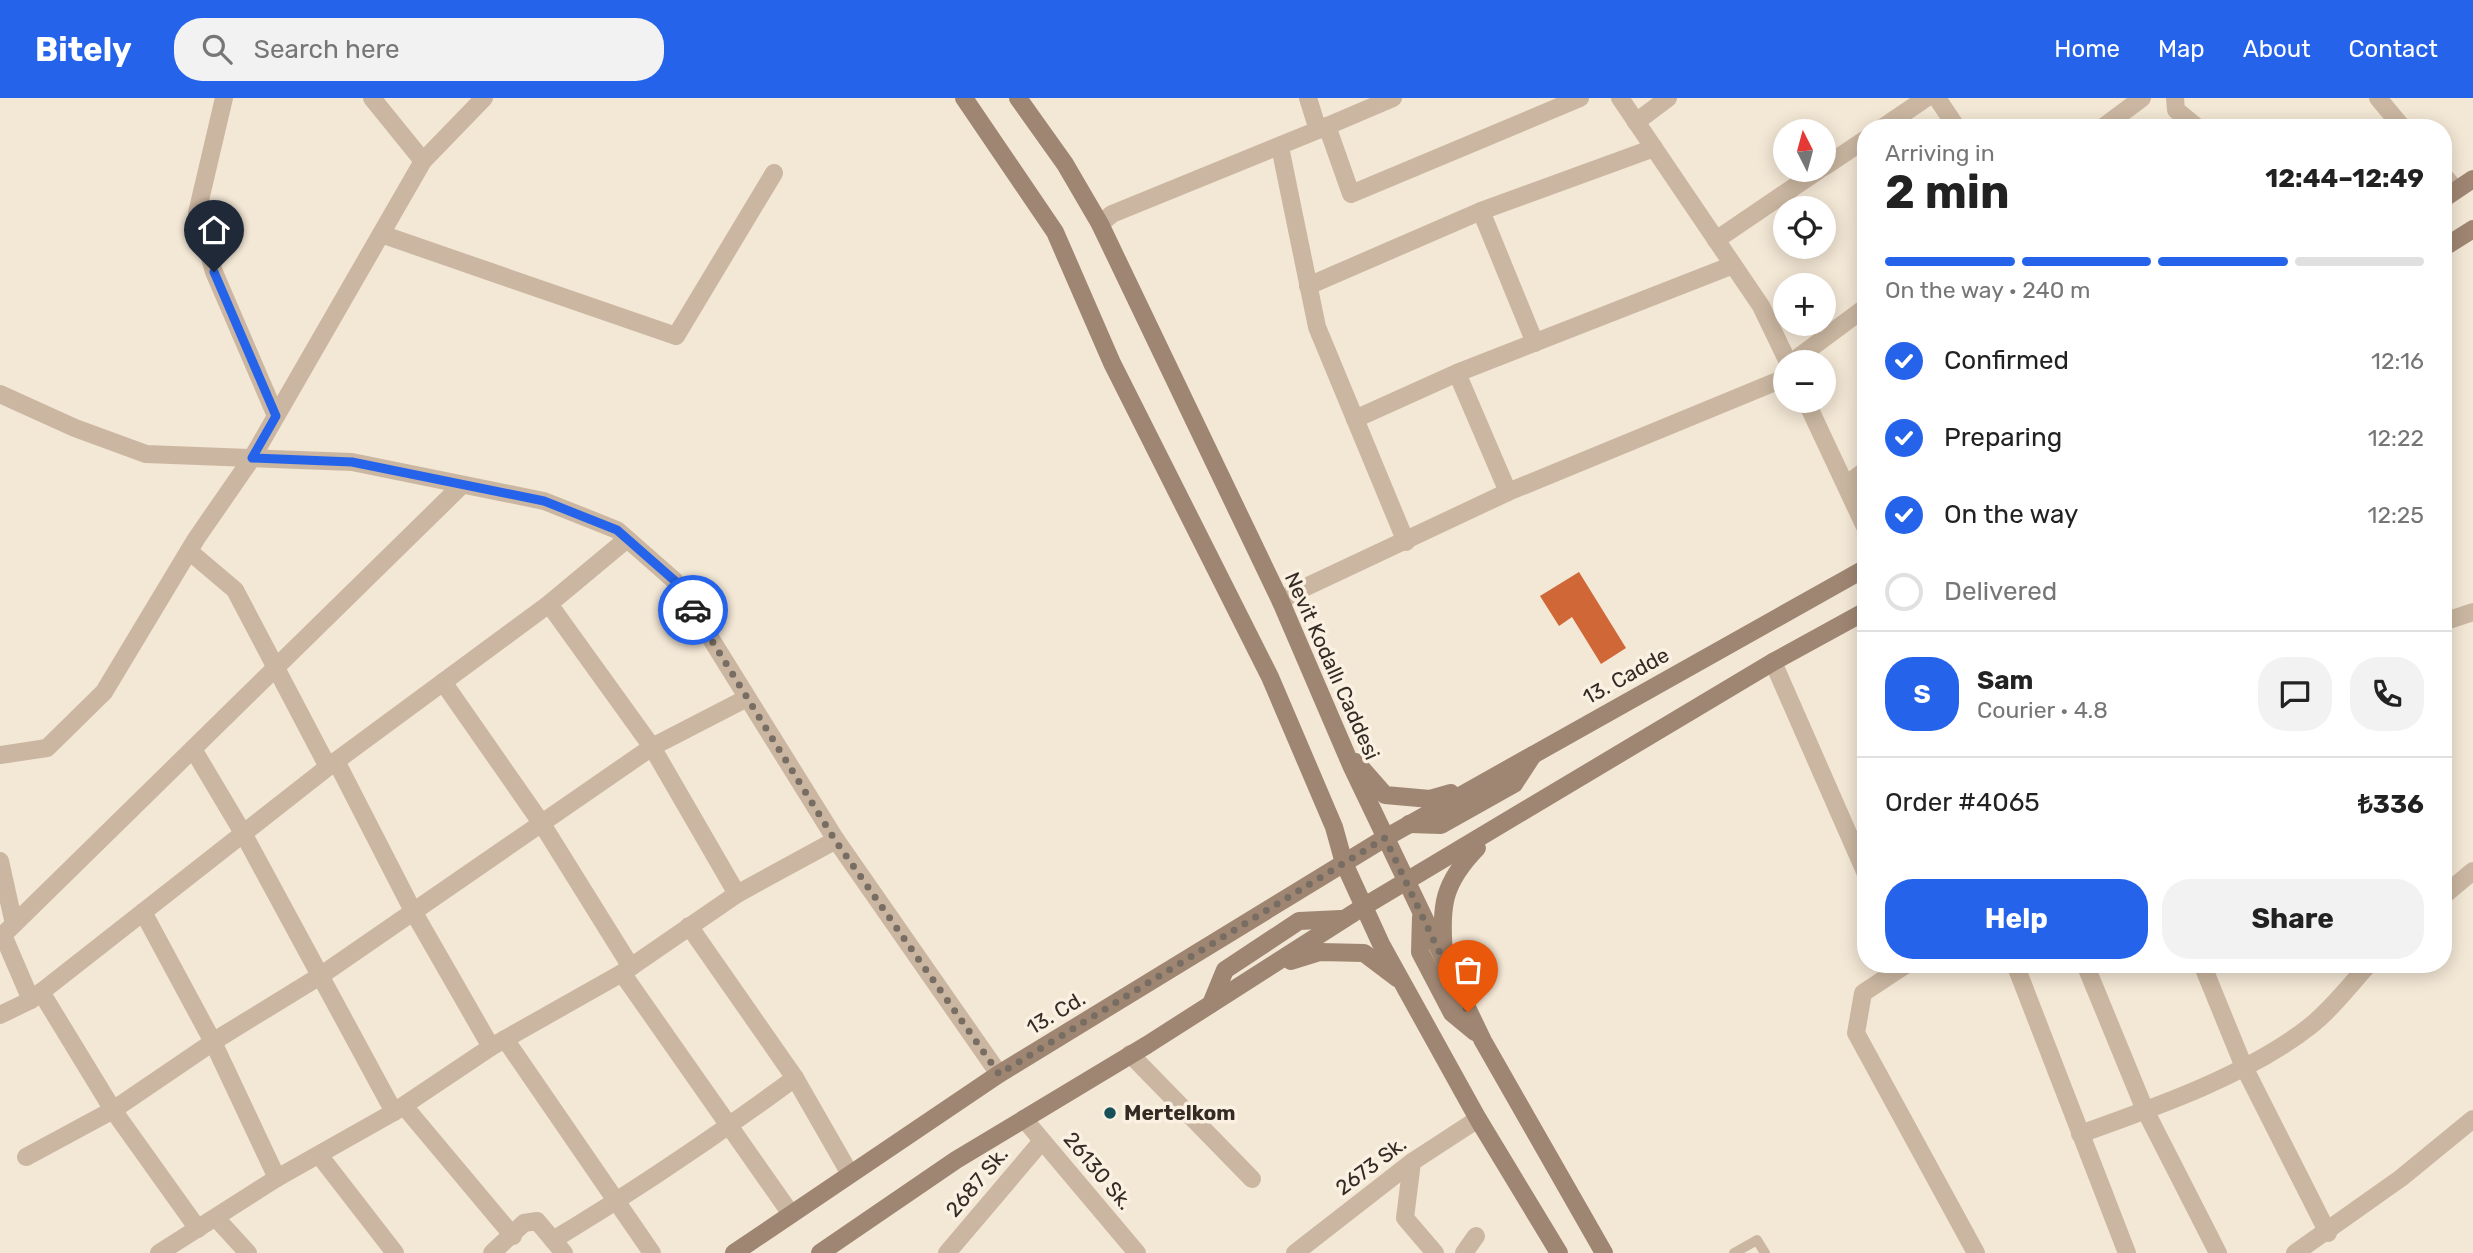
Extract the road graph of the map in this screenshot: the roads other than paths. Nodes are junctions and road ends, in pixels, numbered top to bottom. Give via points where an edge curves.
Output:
1 (224, 98) edge
2 (372, 98) edge
3 (484, 98) edge
4 (964, 98) edge
5 (1018, 98) edge
6 (1308, 98) edge
7 (1393, 98) edge
8 (1580, 98) edge
9 (1620, 98) edge
10 (1668, 98) edge
11 (1926, 98) edge
12 (1937, 98) edge
13 (2141, 98) edge
14 (2175, 98) edge
15 (2378, 98) edge
16 (1895, 119) edge
17 (1951, 119) edge
18 (2114, 119) edge
19 (2187, 119) edge
20 (2396, 119) edge
21 (1636, 122) junction
22 (1322, 128) junction
23 (1857, 145) edge
24 (1280, 148) junction
25 (1654, 148) junction
26 (1836, 158) edge
27 (423, 161) junction
28 (774, 173) dead end
29 (2473, 179) edge
30 (1801, 182) edge
31 (2452, 193) edge
32 (1481, 211) junction
33 (1100, 224) junction
34 (2473, 229) edge
35 (381, 234) junction
36 (1716, 240) junction
37 (2452, 242) edge
38 (1733, 265) junction
39 (1308, 286) junction
40 (1857, 314) edge
41 (1535, 343) junction
42 (1784, 350) edge
43 (1807, 350) edge
44 (1457, 373) junction
45 (1773, 383) edge
46 (0, 394) edge
47 (1813, 413) edge
48 (276, 416) junction
49 (1355, 419) junction
50 (252, 458) junction
51 (1857, 477) edge
52 (1847, 484) junction
53 (462, 485) junction
54 (1508, 492) junction
55 (1857, 508) edge
56 (627, 539) junction
57 (1406, 542) junction
58 (189, 551) junction
59 (1857, 573) edge
60 (1281, 602) junction
61 (548, 604) junction
62 (2473, 612) edge
63 (1857, 616) edge
64 (2452, 619) edge
65 (1773, 662) junction
66 (276, 668) junction
67 (443, 682) junction
68 (747, 698) junction
69 (652, 747) junction
70 (1343, 747) junction
71 (193, 749) junction
72 (1533, 754) junction
73 (0, 755) edge
74 (332, 764) junction
75 (1478, 785) junction
76 (542, 824) junction
77 (1409, 824) junction
78 (1495, 829) junction
79 (243, 834) junction
80 (1385, 838) junction
81 (835, 840) junction
82 (1857, 853) edge
83 (0, 861) edge
84 (1344, 863) junction
85 (2473, 871) edge
86 (1407, 883) junction
87 (2452, 888) edge
88 (737, 894) junction
89 (1363, 907) junction
90 (412, 911) junction
91 (143, 912) junction
92 (1421, 914) junction
93 (1345, 919) junction
94 (15, 924) junction
95 (689, 926) junction
96 (1444, 963) junction
97 (1268, 968) junction
98 (626, 970) junction
99 (1894, 973) edge
100 (2017, 973) edge
101 (2089, 973) edge
102 (2206, 973) edge
103 (2361, 973) edge
104 (320, 976) junction
105 (1401, 981) junction
106 (36, 996) junction
107 (1211, 1004) junction
108 (0, 1016) edge
109 (1480, 1036) junction
110 (214, 1042) junction
111 (498, 1042) junction
112 (1130, 1054) junction
113 (2244, 1067) junction
114 (999, 1074) junction
115 (795, 1078) junction
116 (399, 1109) junction
117 (113, 1110) junction
118 (2145, 1110) junction
119 (1024, 1119) junction
120 (1478, 1119) junction
121 (2473, 1119) edge
122 (729, 1127) junction
123 (2080, 1134) junction
124 (1042, 1141) junction
125 (318, 1154) junction
126 (26, 1157) dead end
127 (1412, 1162) junction
128 (850, 1174) junction
129 (277, 1178) junction
130 (1252, 1179) dead end
131 (617, 1202) junction
132 (791, 1214) junction
133 (216, 1217) junction
134 (198, 1229) junction
135 (2328, 1233) junction
136 (513, 1236) junction
137 (1476, 1236) dead end
138 (558, 1247) edge
139 (951, 1252) edge
140 (159, 1253) edge
141 (248, 1253) edge
142 (395, 1253) edge
143 (492, 1253) edge
144 (652, 1253) edge
145 (734, 1253) edge
146 (820, 1253) edge
147 (1137, 1253) edge
148 (1295, 1253) edge
149 (1434, 1253) edge
150 (1464, 1253) edge
151 (1559, 1253) edge
152 (1604, 1253) edge
153 (1734, 1253) edge
154 (1765, 1253) edge
155 (1976, 1253) edge
156 (2127, 1253) edge
157 (2218, 1253) edge
158 (2295, 1253) edge

1 - 48 street via 197,213 214,272
2 - 27 street
3 - 27 street
4 - 84 main road via 1055,232 1112,363 1270,677 1334,827
5 - 33 main road, Nevit Kodallı Caddesi
6 - 22 street
7 - 22 street
8 - 22 street via 1351,194
9 - 21 street
10 - 21 street
11 - 16 street
12 - 17 street
13 - 18 street
14 - 19 street via 2176,110
15 - 20 street
21 - 25 street
22 - 24 street
23 - 26 street
24 - 33 street via 1112,214
24 - 39 street
25 - 32 street
25 - 36 street
27 - 35 street
28 - 35 street via 676,336
29 - 31 main road
30 - 36 street
32 - 39 street
32 - 41 street
33 - 60 main road, Nevit Kodallı Caddesi
34 - 37 main road
35 - 48 street
36 - 38 street
38 - 41 street
38 - 42 street
39 - 49 street via 1317,327
40 - 43 street
41 - 44 street
44 - 49 street
44 - 54 street
45 - 54 street
46 - 50 street via 146,454
47 - 52 street
48 - 50 street
49 - 57 street
50 - 53 street via 352,462
50 - 58 street
51 - 52 street
52 - 55 street
53 - 56 street via 544,501 617,530
53 - 66 street
54 - 57 street
56 - 61 street
56 - 68 street via 675,581
57 - 60 street
58 - 66 street via 235,590
58 - 73 street via 104,692 81,719 47,748
59 - 72 main road, 13. Cadde
60 - 70 main road, Nevit Kodallı Caddesi
61 - 67 street
61 - 69 street
62 - 64 street
63 - 65 main road
65 - 78 main road
65 - 82 street
66 - 71 street
66 - 74 street
67 - 74 street
67 - 76 street
68 - 69 street
68 - 81 street
69 - 76 street
69 - 88 street
70 - 75 main road via 1385,795 1430,799
70 - 80 main road, Nevit Kodallı Caddesi
71 - 79 street
71 - 94 street
72 - 75 main road, 13. Cadde
72 - 77 main road via 1514,785 1441,825
74 - 79 street
74 - 90 street
75 - 77 main road, 13. Cadde
76 - 90 street
76 - 98 street
77 - 80 main road, 13. Cd.
78 - 86 main road
78 - 96 main road via 1458,867 1440,912
79 - 91 street
79 - 104 street
80 - 84 main road, 13. Cd.
80 - 86 main road, Nevit Kodallı Caddesi
81 - 88 street
81 - 114 street
83 - 94 street
84 - 89 main road
84 - 114 main road, 13. Cd.
85 - 87 street
86 - 89 main road
86 - 92 main road, Nevit Kodallı Caddesi
88 - 95 street
89 - 93 main road
89 - 105 main road
90 - 104 street
90 - 111 street
91 - 106 street
91 - 110 street
92 - 96 main road, Nevit Kodallı Caddesi
92 - 109 main road via 1420,952 1452,1013
93 - 97 main road
93 - 107 main road via 1299,922 1225,970
94 - 106 street via 3,935
95 - 98 street
95 - 115 street
96 - 109 main road, Nevit Kodallı Caddesi
97 - 105 main road via 1320,952 1364,953
97 - 107 main road
98 - 111 street
98 - 122 street
99 - 155 street via 1863,993 1856,1033
100 - 123 street
101 - 118 street
102 - 113 street
103 - 113 street via 2310,1027
104 - 110 street
104 - 116 street
105 - 120 main road
106 - 108 street
106 - 117 street
107 - 112 main road
109 - 152 main road, Nevit Kodallı Caddesi
110 - 117 street
110 - 129 street
111 - 116 street
111 - 131 street
112 - 119 main road
112 - 130 street
113 - 118 street
113 - 135 street
114 - 128 main road, 13. Cd.
115 - 122 street
115 - 128 street
116 - 125 street
116 - 136 street
117 - 126 street
117 - 134 street
118 - 123 street
118 - 157 street
119 - 124 street, 26130 Sk.
119 - 146 main road
120 - 127 street, 2673 Sk.
120 - 151 main road
121 - 135 street
122 - 131 street
122 - 132 street
123 - 156 street
124 - 139 street, 2687 Sk.
124 - 147 street, 26130 Sk.
125 - 129 street
125 - 142 street
127 - 148 street, 2673 Sk.
127 - 149 street via 1405,1218
128 - 132 main road, 13. Cd.
129 - 133 street
131 - 138 street
131 - 144 street
132 - 145 main road, 13. Cd.
133 - 134 street
133 - 141 street
134 - 140 street
135 - 158 street
136 - 138 street via 524,1223 537,1222
136 - 143 street
137 - 150 street
153 - 154 lane via 1757,1240

